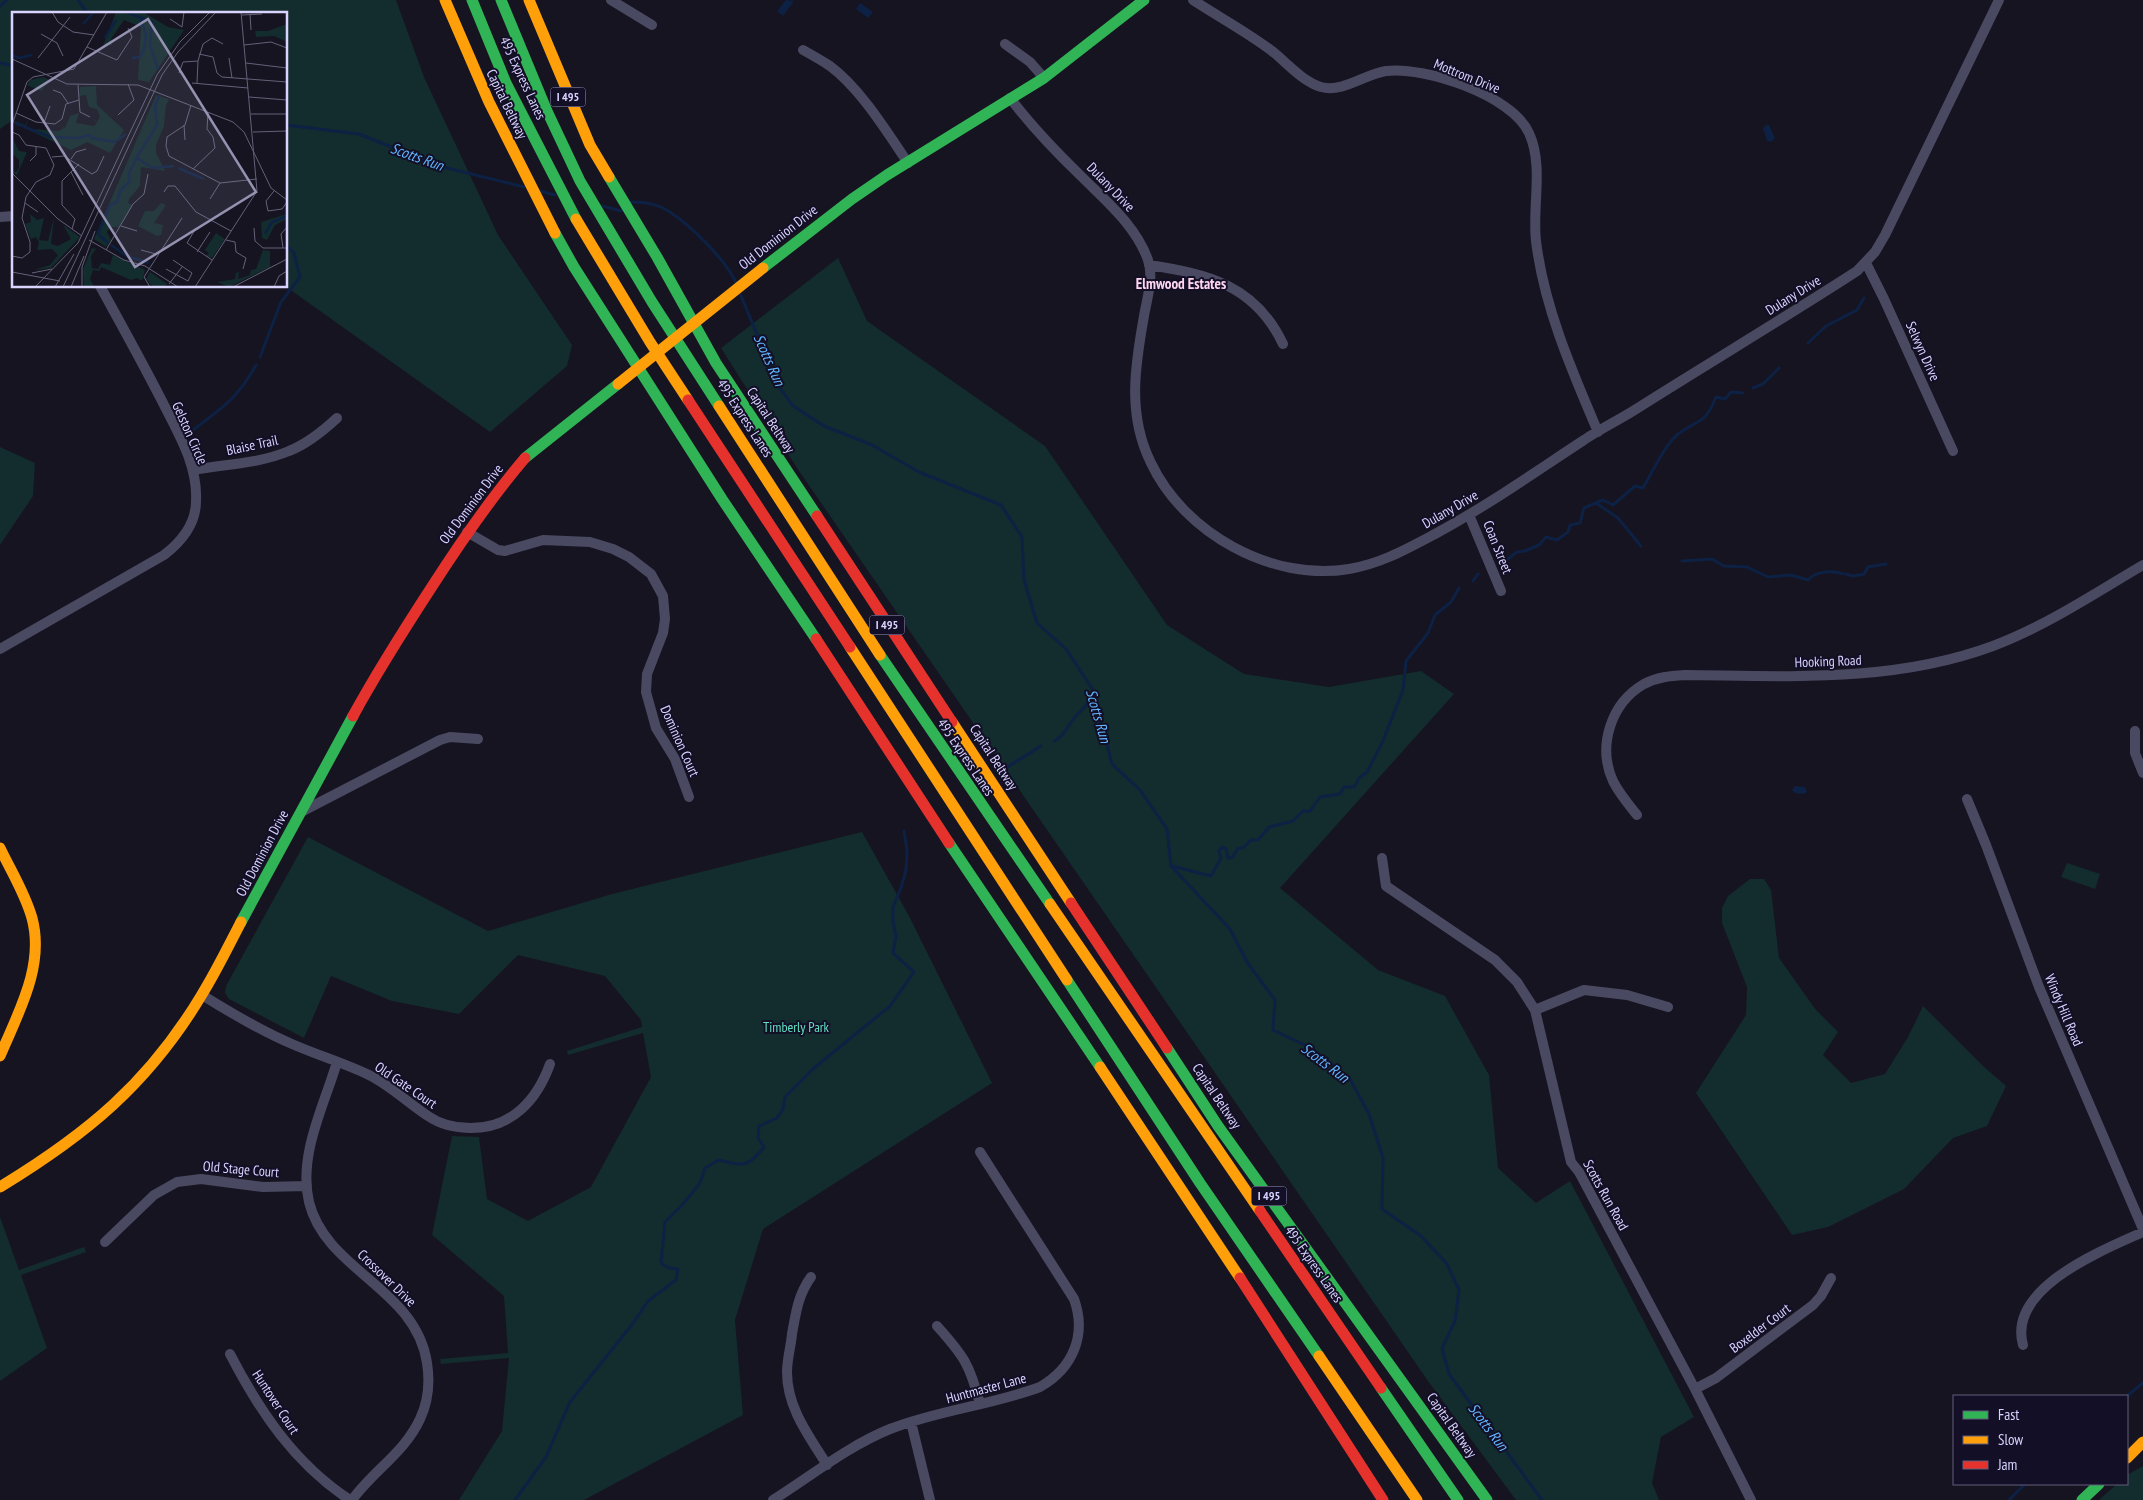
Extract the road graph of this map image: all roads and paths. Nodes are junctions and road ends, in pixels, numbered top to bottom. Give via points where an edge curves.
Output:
1 (446, 0) edge
2 (472, 0) edge
3 (501, 0) edge
4 (529, 0) edge
5 (611, 0) edge
6 (1144, 0) edge
7 (1193, 0) edge
8 (1999, 0) edge
9 (652, 25) dead end
10 (1005, 44) dead end
11 (803, 50) dead end
12 (1044, 78) junction
13 (1010, 98) junction
14 (908, 163) junction
15 (1866, 263) junction
16 (1149, 265) junction
17 (101, 288) edge
18 (1283, 344) dead end
19 (338, 418) dead end
20 (1598, 432) junction
21 (1953, 451) dead end
22 (193, 470) junction
23 (1469, 515) junction
24 (467, 532) junction
25 (2143, 566) edge
26 (1501, 591) dead end
27 (0, 648) edge
28 (2135, 731) dead end
29 (478, 739) dead end
30 (2143, 773) edge
31 (689, 797) dead end
32 (1967, 799) dead end
33 (300, 813) junction
34 (1637, 815) dead end
35 (0, 848) edge
36 (1382, 858) dead end
37 (202, 995) junction
38 (1668, 1007) dead end
39 (1535, 1010) junction
40 (0, 1056) edge
41 (337, 1062) junction
42 (550, 1064) dead end
43 (980, 1152) dead end
44 (307, 1186) junction
45 (0, 1187) edge
46 (2143, 1231) edge
47 (105, 1242) dead end
48 (811, 1276) dead end
49 (1831, 1278) dead end
50 (937, 1326) dead end
51 (2023, 1345) dead end
52 (230, 1354) dead end
53 (1695, 1389) junction
54 (980, 1404) junction
55 (911, 1422) junction
56 (2143, 1442) edge
57 (2143, 1451) edge
58 (2128, 1459) edge
59 (2128, 1459) edge
60 (827, 1465) junction
61 (2098, 1485) edge
62 (351, 1500) edge
63 (773, 1500) edge
64 (930, 1500) edge
65 (1383, 1500) edge
66 (1417, 1500) edge
67 (1458, 1500) edge
68 (1487, 1500) edge
69 (1751, 1500) edge
70 (2082, 1500) edge

1 - 65 main road, Capital Beltway via 473,69 574,267 722,499 913,790 1205,1223
2 - 66 main road, 495 Express Lanes via 506,83 586,238 650,342 1200,1183
3 - 67 main road, 495 Express Lanes / I 495 via 580,181 618,246 898,682
4 - 68 main road, Capital Beltway / I 495 via 590,145 716,363 1218,1126
5 - 9 street
6 - 12 main road, Old Dominion Drive
7 - 20 street, Mottrom Drive via 1245,32 1314,84 1334,88 1383,71 1417,72 1476,91 1498,102 1521,120 1535,154 1536,240 1546,291 1561,340
8 - 15 street, Dulany Drive via 1900,205
10 - 12 street via 1030,62
11 - 14 street via 830,66 845,80
12 - 13 main road, Old Dominion Drive
13 - 14 main road, Old Dominion Drive
13 - 16 street, Dulany Drive via 1030,125 1118,212 1143,249
14 - 24 main road, Old Dominion Drive, bridge via 852,199 531,452 494,494
15 - 20 street, Dulany Drive via 1820,295
15 - 21 street, Selwyn Drive
16 - 18 street via 1193,272 1228,286 1260,308
16 - 23 street, Dulany Drive via 1150,281 1134,382 1142,440 1160,480 1209,533 1231,547 1280,566 1344,570 1395,556
17 - 22 street, Gelston Circle via 168,414
19 - 22 street, Blaise Trail via 290,451 234,465
20 - 23 street, Dulany Drive
22 - 27 street, Gelston Circle via 195,514 174,548
23 - 26 street, Coan Street
24 - 31 street, Dominion Court via 505,552 543,540 590,542 629,557 651,574 663,596 666,619 648,674 646,692 656,728 676,759
24 - 33 main road, Old Dominion Drive via 393,644
25 - 34 street, Hooking Road via 2033,629 1994,646 1934,663 1835,676 1685,674 1643,684 1615,713 1607,738 1606,755 1618,791
28 - 30 street via 2135,753
29 - 33 street via 455,737 440,740
32 - 46 street, Windy Hill Road via 2039,989
33 - 37 main road, Old Dominion Drive
35 - 40 main road via 32,920 36,949 22,1003
36 - 39 street, Scotts Run Road via 1386,886 1495,960 1516,982
37 - 41 street, Old Gate Court via 277,1037
37 - 45 main road, Old Dominion Drive via 169,1046 119,1102 81,1134
38 - 39 street via 1627,995 1584,990
39 - 53 street, Scotts Run Road via 1572,1162
41 - 42 street, Old Gate Court via 382,1082 428,1117 464,1128 493,1126 515,1116 535,1094
41 - 44 street, Crossover Drive via 309,1150
43 - 54 street, Huntmaster Lane via 1074,1298 1080,1322 1076,1348 1069,1362 1052,1380 1030,1391
44 - 47 street, Old Stage Court via 263,1188 201,1179 177,1182 154,1195
44 - 62 street, Crossover Drive via 315,1220 324,1235 404,1312 422,1341 427,1363 426,1403 414,1431
46 - 51 street via 2080,1261 2044,1290 2023,1318 2020,1327
48 - 60 street via 797,1304 787,1370 788,1386 797,1416
49 - 53 street, Boxelder Court via 1813,1306 1716,1378
50 - 54 street via 966,1361
52 - 62 street, Huntover Court via 283,1441 309,1467
53 - 69 street, Scotts Run Road
54 - 55 street, Huntmaster Lane
55 - 60 street, Huntmaster Lane via 869,1439
55 - 64 street
56 - 58 main road
57 - 59 main road
60 - 63 street, Huntmaster Lane
61 - 70 main road

